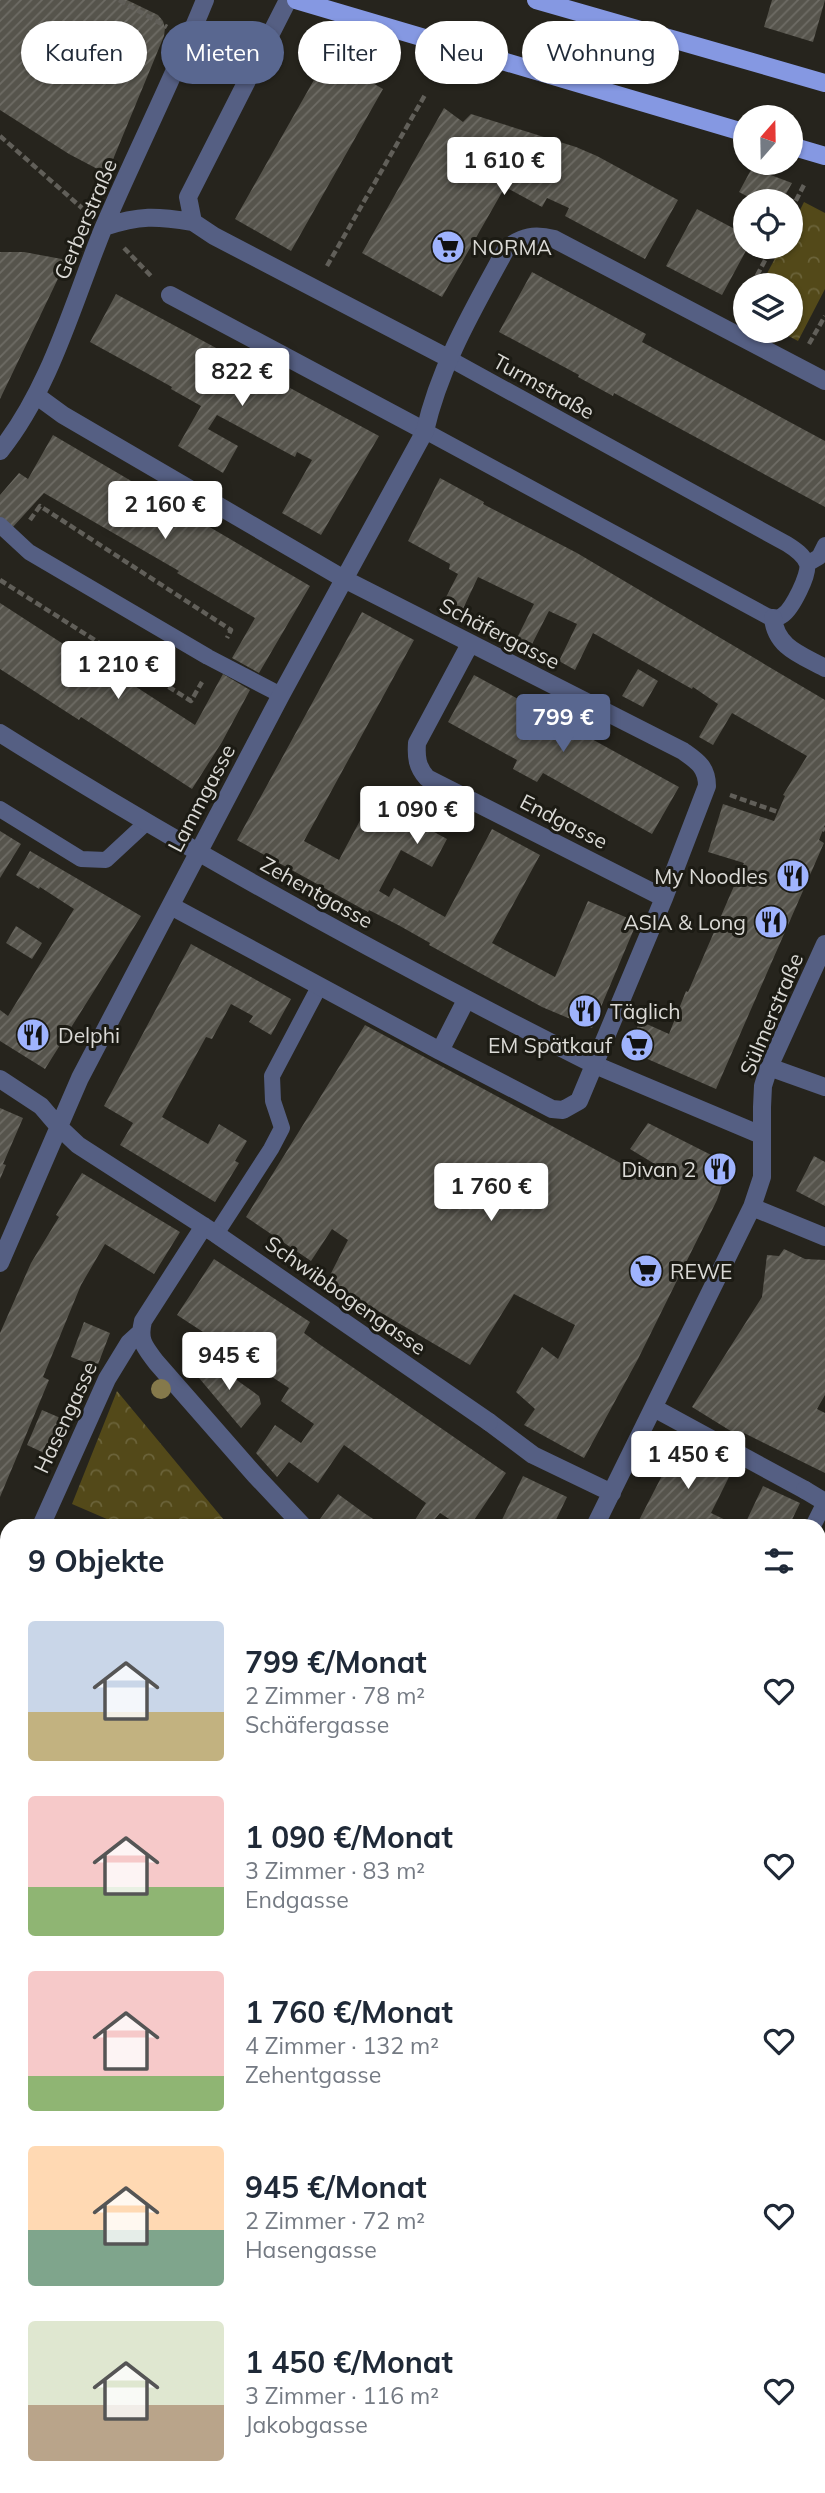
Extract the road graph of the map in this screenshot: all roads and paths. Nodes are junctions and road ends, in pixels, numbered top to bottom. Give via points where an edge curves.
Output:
1 (205, 0) edge
2 (288, 0) edge
3 (296, 0) edge
4 (536, 0) edge
5 (825, 83) edge
6 (425, 95) dead end
7 (733, 129) edge
8 (0, 136) edge
9 (803, 150) edge
10 (825, 156) edge
11 (805, 183) dead end
12 (802, 189) edge
13 (193, 222) junction
14 (104, 227) junction
15 (314, 288) junction
16 (170, 295) joint
17 (448, 358) junction
18 (825, 381) edge
19 (37, 396) junction
20 (425, 431) junction
21 (0, 451) edge
22 (0, 525) edge
23 (825, 545) edge
24 (807, 564) junction
25 (344, 579) junction
26 (773, 618) junction
27 (470, 644) junction
28 (825, 668) edge
29 (281, 695) junction
30 (0, 733) edge
31 (706, 786) junction
32 (0, 809) edge
33 (778, 812) dead end
34 (147, 822) junction
35 (198, 853) junction
36 (664, 898) junction
37 (171, 906) junction
38 (825, 943) edge
39 (817, 979) edge
40 (319, 988) junction
41 (466, 1000) junction
42 (440, 1051) junction
43 (595, 1065) junction
44 (769, 1068) junction
45 (0, 1079) edge
46 (825, 1087) edge
47 (59, 1127) junction
48 (761, 1135) junction
49 (752, 1207) junction
50 (210, 1230) junction
51 (825, 1237) edge
52 (0, 1263) edge
53 (139, 1334) junction
54 (654, 1408) junction
55 (612, 1493) junction
56 (825, 1502) edge
57 (44, 1519) edge
58 (297, 1519) edge
59 (599, 1519) edge
60 (816, 1519) edge

1 - 14 street, Gerberstraße
2 - 13 street via 188,197
3 - 7 main road
4 - 5 main road
6 - 15 path
8 - 14 path
9 - 10 main road
11 - 12 path
13 - 14 street, Turmstraße via 132,218
13 - 15 street, Turmstraße
14 - 16 path
14 - 19 street, Gerberstraße
15 - 17 street, Turmstraße
16 - 20 street
17 - 18 street, Lammgasse via 506,249 517,240 541,236
17 - 20 street, Lammgasse
17 - 24 lane, Turmstraße via 787,544
19 - 21 street, Gerberstraße
19 - 25 street, Schäfergasse
20 - 25 street, Lammgasse
20 - 26 lane
22 - 29 lane via 29,552
23 - 24 lane via 819,557
24 - 26 lane via 808,572 791,606
25 - 27 street, Schäfergasse
25 - 29 street, Lammgasse
26 - 28 street via 780,641
27 - 31 street, Schäfergasse via 682,751 700,763 707,775
27 - 36 street, Endgasse via 417,743 419,769 427,778
29 - 35 street, Lammgasse
30 - 34 street, Zehentgasse
31 - 33 path
31 - 36 street
32 - 34 lane via 81,859 93,861 106,860
34 - 35 street, Zehentgasse
35 - 37 street, Lammgasse
35 - 41 street, Zehentgasse
36 - 43 street
37 - 40 street
37 - 47 street, Lammgasse
38 - 39 street, Sülmerstraße
39 - 44 street, Sülmerstraße
40 - 42 street
40 - 50 lane, Hasengasse via 272,1076 282,1128
41 - 42 street
41 - 43 street, Zehentgasse
42 - 43 street via 552,1109 563,1110 579,1101
43 - 48 street, Zehentgasse
44 - 46 street
44 - 48 street, Sülmerstraße via 763,1086
45 - 47 street, Schwibbogengasse via 41,1106
47 - 50 street, Schwibbogengasse via 87,1151
47 - 52 street, Lammgasse
48 - 49 street, Sülmerstraße via 762,1177
49 - 51 street
49 - 54 street, Sülmerstraße
50 - 53 street, Hasengasse via 143,1321
50 - 55 street, Schwibbogengasse via 533,1455
53 - 57 street, Hasengasse via 107,1379
53 - 58 street via 156,1363
54 - 55 street, Sülmerstraße
54 - 56 street
55 - 59 street, Sülmerstraße
56 - 60 lane

